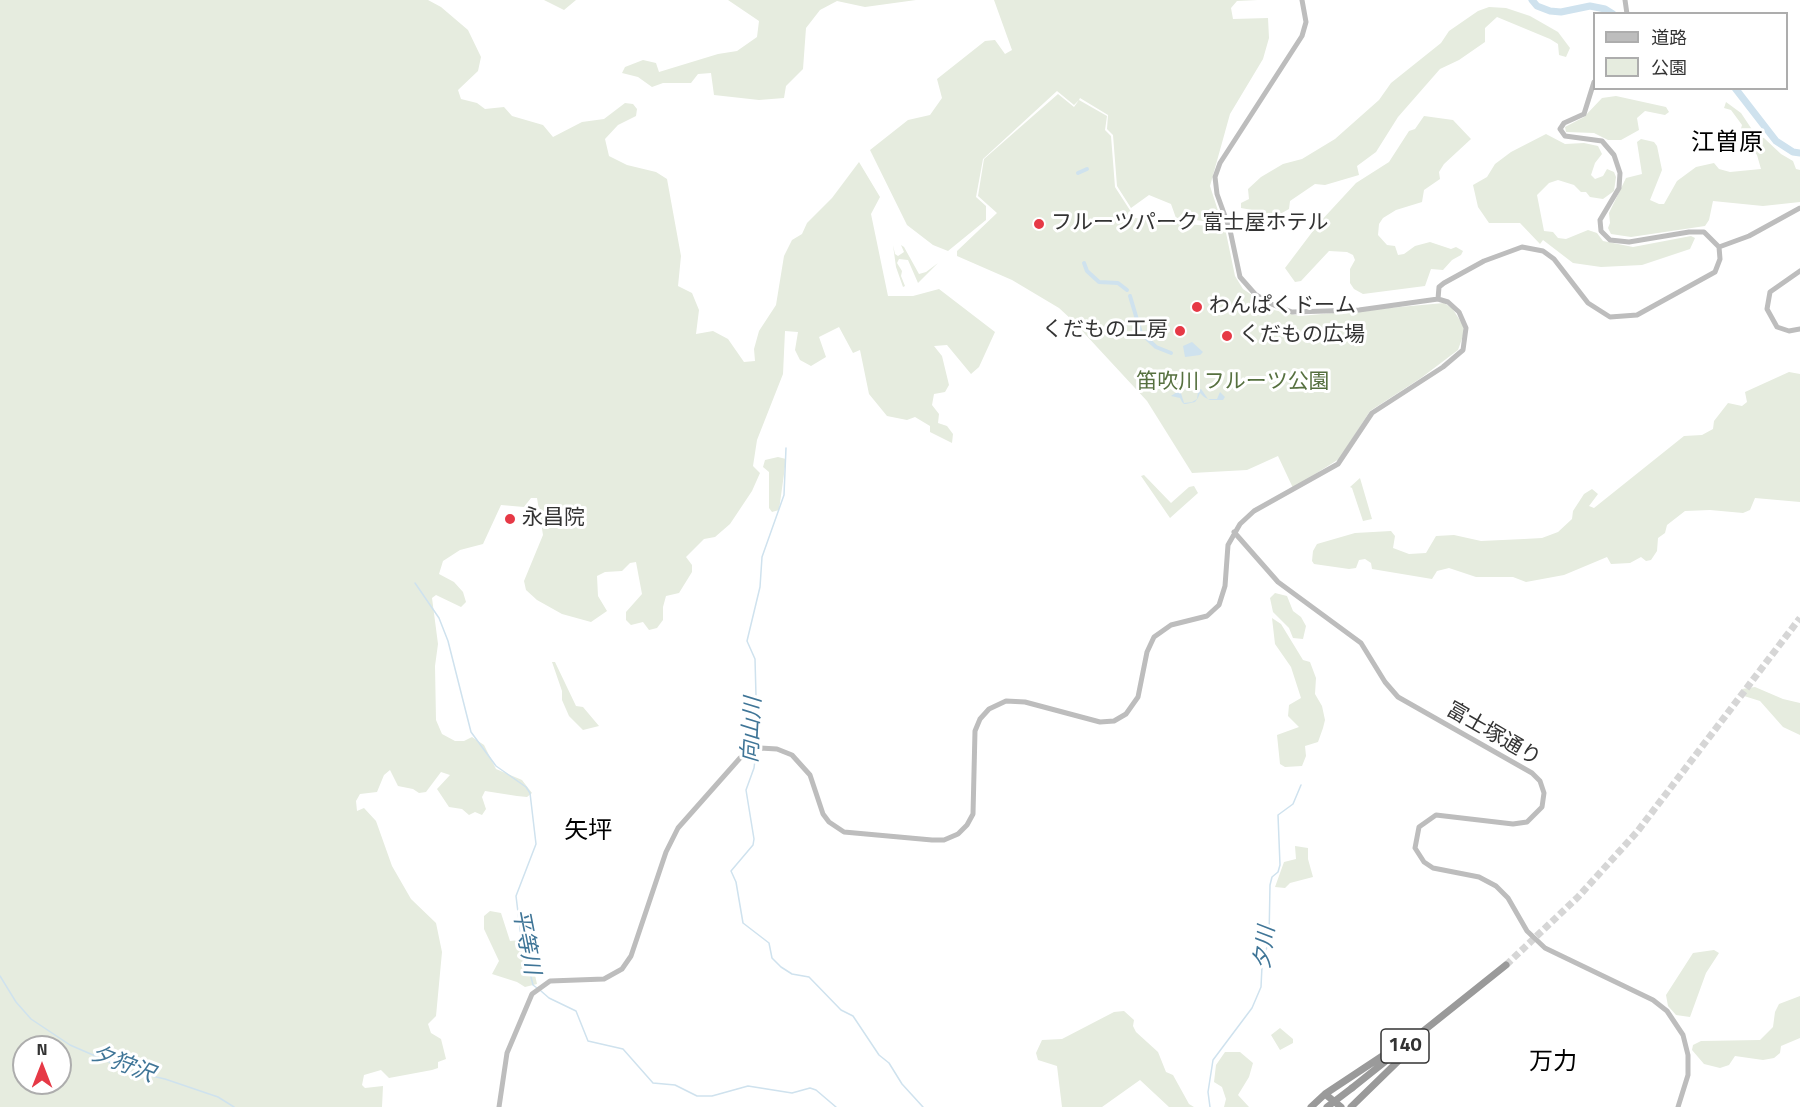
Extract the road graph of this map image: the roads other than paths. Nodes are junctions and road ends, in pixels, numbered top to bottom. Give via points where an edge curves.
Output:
1 (1302, 0) edge
2 (1593, 85) edge
3 (1800, 208) edge
4 (1719, 247) junction
5 (1800, 271) edge
6 (1438, 299) junction
7 (1800, 329) edge
8 (1234, 532) junction
9 (1506, 965) tunnel mouth
10 (1458, 1005) junction
11 (1440, 1018) junction
12 (1325, 1094) junction
13 (499, 1107) edge
14 (1311, 1107) edge
15 (1327, 1107) edge
16 (1341, 1107) edge
17 (1351, 1107) edge
18 (1678, 1107) edge

1 - 6 street via 1306,22 1302,36 1220,163 1215,185 1230,230 1237,269 1245,284 1263,299 1301,313
2 - 4 street via 1584,114 1560,129 1568,137 1602,141 1614,155 1619,188 1600,220 1604,235 1610,240 1629,242 1697,231 1709,235
3 - 4 street via 1749,236
4 - 6 street via 1719,265 1709,277 1630,317 1610,317 1598,311 1554,259 1529,247 1509,250 1444,283 1438,287
5 - 7 street via 1772,290 1767,304 1768,316 1777,327
6 - 8 street via 1453,306 1464,321 1467,334 1463,350 1372,413 1338,464 1254,511
8 - 13 street via 1226,553 1225,586 1219,605 1207,615 1171,625 1154,638 1138,698 1126,714 1114,721 1100,722 1015,701 998,704 984,714 975,731 973,814 963,830 950,838 932,840 844,832 829,822 810,775 799,761 777,749 751,751 730,768 678,828 631,956 622,969 604,979 550,981 529,999 507,1053
8 - 18 street, 富士塚通り via 1278,582 1361,643 1384,682 1398,697 1536,777 1544,799 1534,818 1513,824 1436,815 1419,827 1415,848 1432,868 1479,878 1496,886 1545,948 1653,1000 1667,1011 1683,1035 1688,1055 1688,1075
9 - 10 highway, 140
10 - 11 highway, 140
10 - 17 highway
11 - 12 highway
11 - 15 highway, 140, bridge
12 - 14 highway
12 - 16 highway

